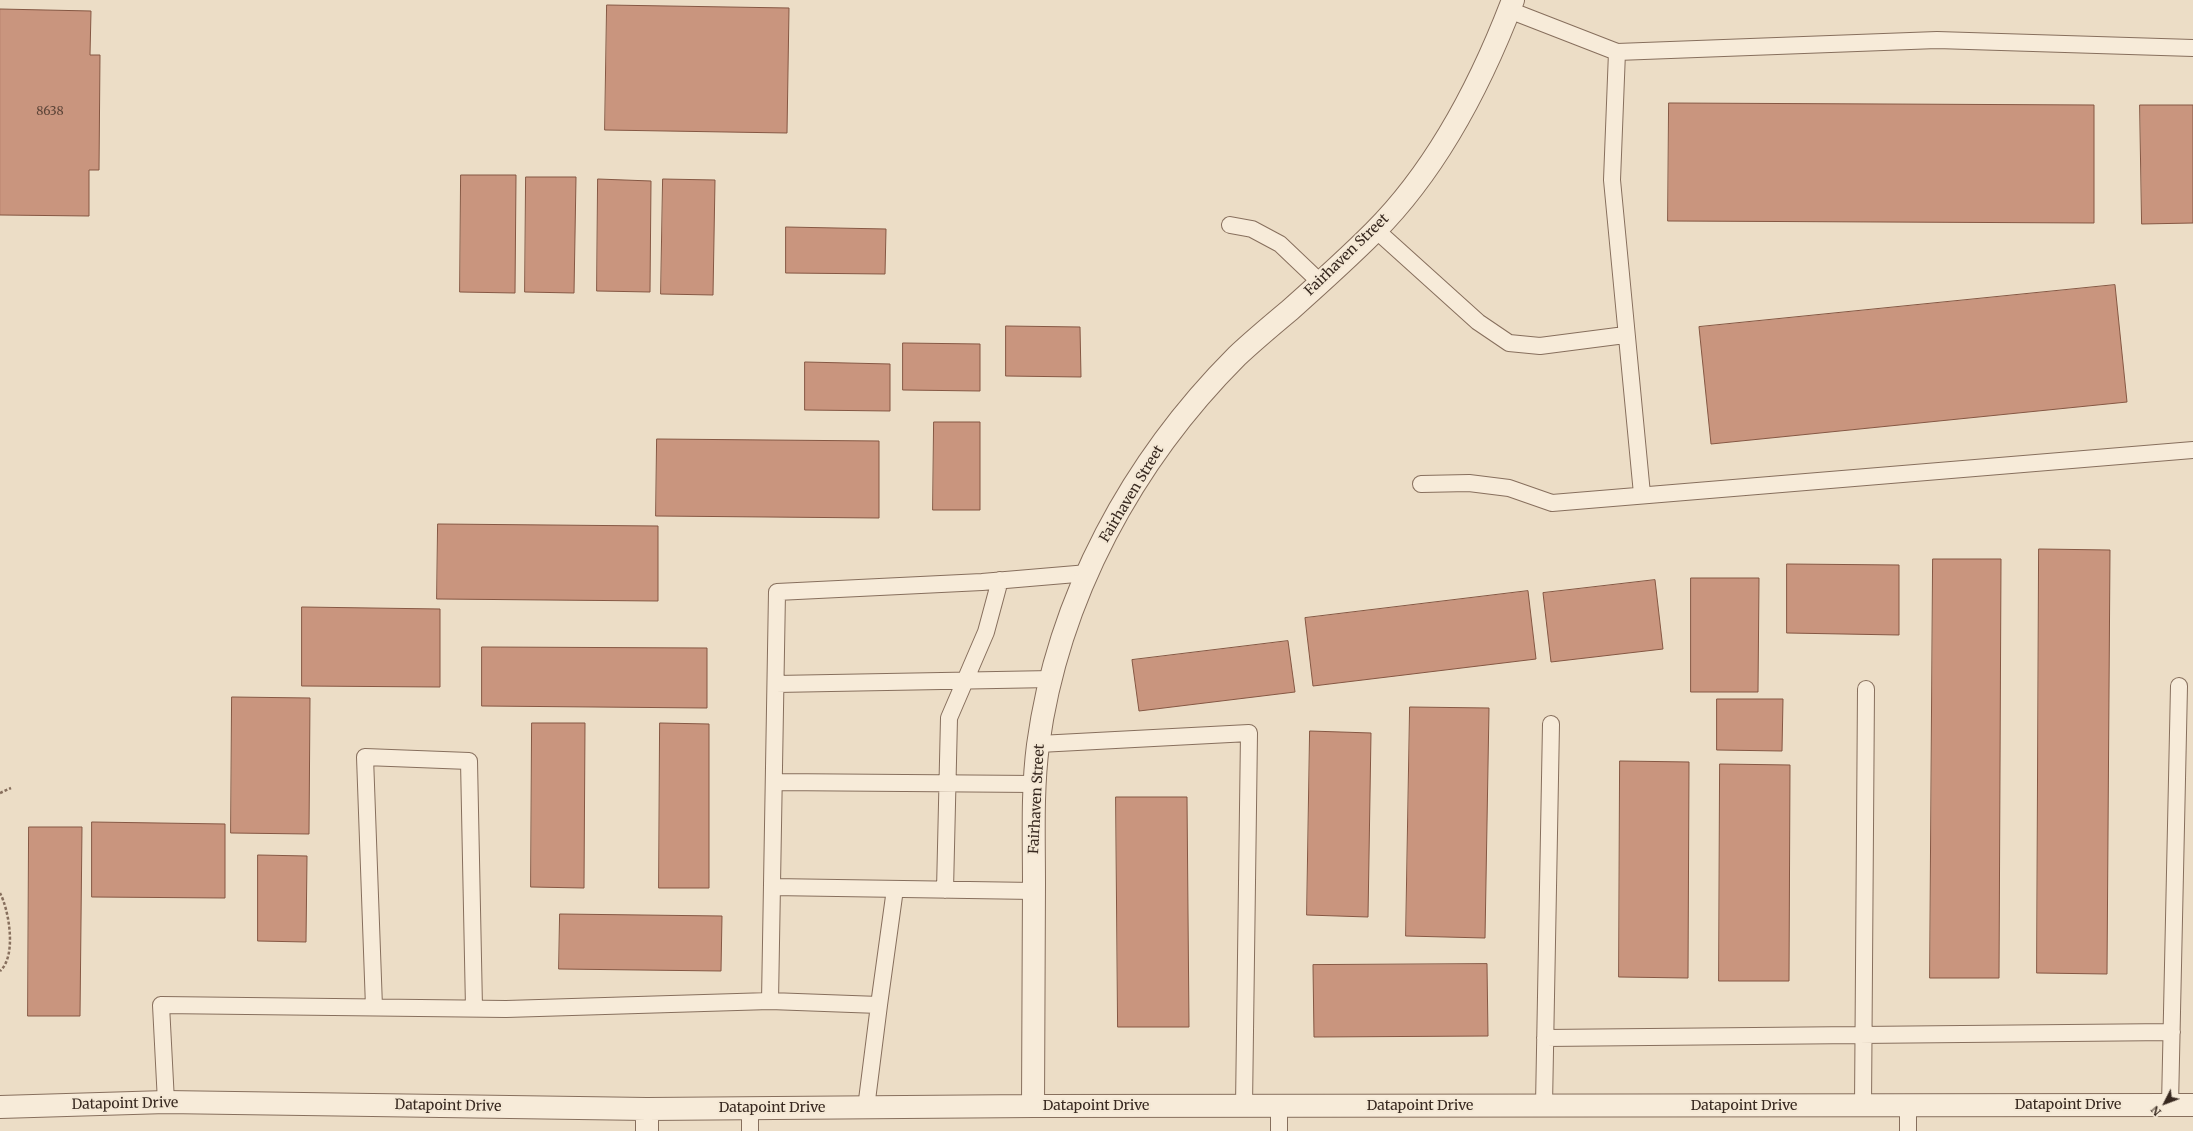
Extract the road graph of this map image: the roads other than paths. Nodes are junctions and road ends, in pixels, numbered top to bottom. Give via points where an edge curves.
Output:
1 (1511, 5) edge
2 (2193, 48) edge
3 (1617, 52) junction
4 (1230, 225) dead end
5 (1376, 230) junction
6 (1321, 283) junction
7 (1625, 335) junction
8 (2193, 450) edge
9 (1421, 484) dead end
10 (1642, 494) junction
11 (1088, 573) junction
12 (1000, 580) junction
13 (1052, 679) junction
14 (965, 680) junction
15 (776, 684) junction
16 (2178, 686) dead end
17 (1866, 689) dead end
18 (1551, 724) dead end
19 (1038, 744) junction
20 (774, 782) junction
21 (947, 783) junction
22 (1034, 784) junction
23 (772, 887) junction
24 (896, 889) junction
25 (945, 890) junction
26 (1034, 891) junction
27 (770, 1001) junction
28 (879, 1005) junction
29 (374, 1007) junction
30 (474, 1008) junction
31 (2172, 1032) junction
32 (1864, 1035) junction
33 (1545, 1038) junction
34 (166, 1102) junction
35 (1544, 1105) junction
36 (1908, 1105) junction
37 (2170, 1105) junction
38 (2193, 1105) edge
39 (1033, 1106) junction
40 (1244, 1106) junction
41 (1279, 1106) junction
42 (1863, 1106) junction
43 (0, 1107) edge
44 (750, 1108) junction
45 (866, 1108) junction
46 (647, 1109) junction
47 (647, 1131) edge
48 (750, 1131) edge
49 (1279, 1131) edge
50 (1908, 1131) edge

1 - 3 lane
1 - 5 street, Fairhaven Street via 1497,44 1465,107 1428,167
2 - 3 lane via 1937,40
3 - 7 lane via 1612,180
4 - 6 lane via 1252,229 1280,244
5 - 6 street, Fairhaven Street
5 - 7 lane via 1478,322 1509,343 1540,346
6 - 11 street, Fairhaven Street via 1239,354 1191,405 1148,461 1112,522
7 - 10 lane
8 - 10 lane
9 - 10 lane via 1468,482 1509,488 1552,503
11 - 12 lane
11 - 13 street, Fairhaven Street via 1058,651
12 - 14 lane via 986,632
12 - 15 lane via 777,592
13 - 14 lane
13 - 19 street, Fairhaven Street
14 - 15 lane
14 - 21 lane via 949,718
15 - 20 lane
16 - 31 lane
17 - 32 lane
18 - 33 lane
19 - 22 street, Fairhaven Street
19 - 40 lane via 1249,733
20 - 21 lane
20 - 23 lane
21 - 22 lane
21 - 25 lane
22 - 26 street, Fairhaven Street
23 - 24 lane
23 - 27 lane
24 - 25 lane
24 - 28 lane
25 - 26 lane
26 - 39 street, Fairhaven Street
27 - 28 lane
27 - 30 lane
28 - 45 lane
29 - 30 lane
29 - 30 lane via 365,757 469,761
29 - 34 lane via 161,1005
31 - 32 lane
31 - 37 lane
32 - 33 lane
32 - 42 lane
33 - 35 lane
34 - 43 street, Datapoint Drive
34 - 46 street, Datapoint Drive
35 - 41 street, Datapoint Drive
35 - 42 street, Datapoint Drive
36 - 37 street, Datapoint Drive
36 - 42 street, Datapoint Drive
36 - 50 lane
37 - 38 street, Datapoint Drive
39 - 40 street, Datapoint Drive
39 - 45 street, Datapoint Drive
40 - 41 street, Datapoint Drive
41 - 49 lane
44 - 45 street, Datapoint Drive
44 - 46 street, Datapoint Drive
44 - 48 lane
46 - 47 street

